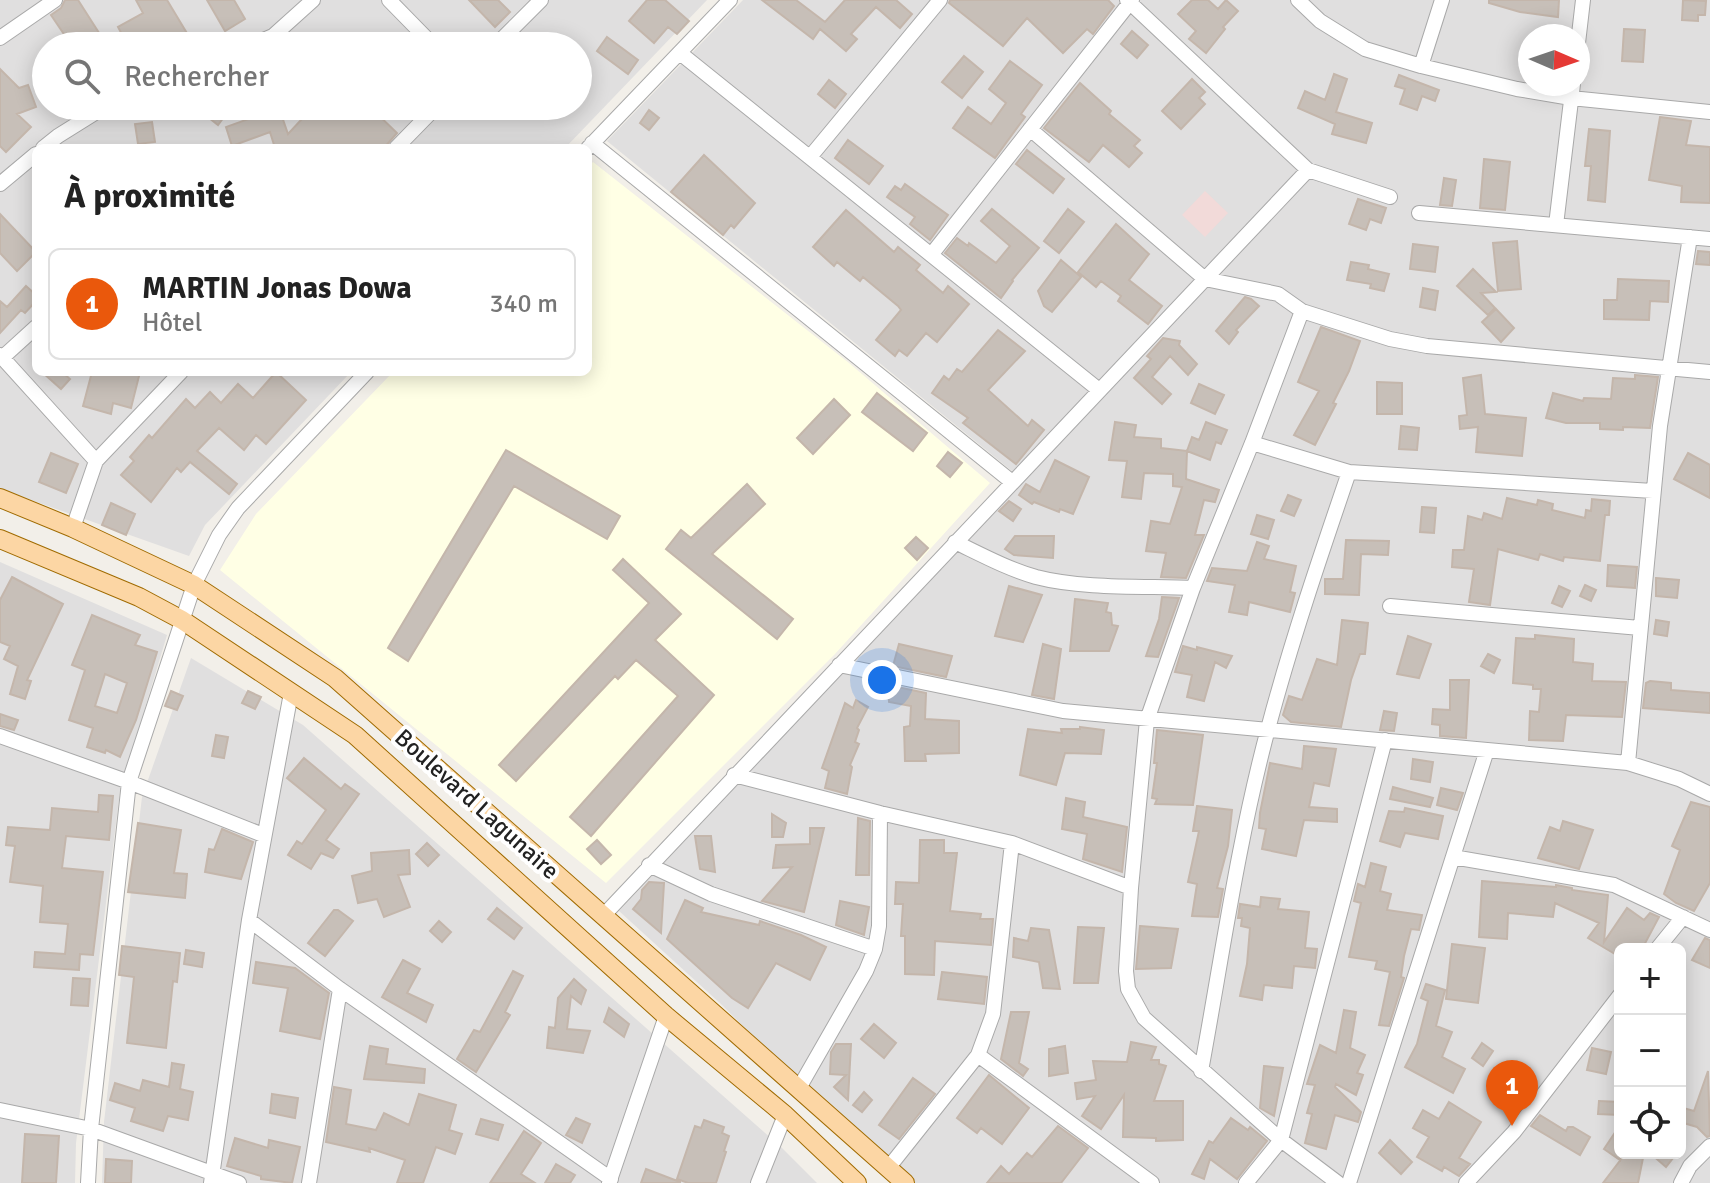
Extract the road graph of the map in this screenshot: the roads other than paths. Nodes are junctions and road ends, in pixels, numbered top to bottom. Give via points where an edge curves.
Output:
1 (55, 0) edge
2 (313, 0) edge
3 (389, 0) edge
4 (541, 0) edge
5 (730, 0) edge
6 (940, 0) edge
7 (1298, 0) edge
8 (1442, 0) edge
9 (1583, 0) edge
10 (1130, 1) edge
11 (1580, 24) edge
12 (277, 32) edge
13 (420, 32) edge
14 (509, 32) edge
15 (0, 38) edge
16 (680, 53) junction
17 (1421, 66) junction
18 (1518, 89) edge
19 (1590, 94) edge
20 (1571, 96) edge
21 (1710, 112) edge
22 (84, 120) edge
23 (423, 120) edge
24 (1030, 129) junction
25 (48, 144) edge
26 (400, 144) edge
27 (592, 144) edge
28 (592, 148) edge
29 (32, 157) edge
30 (810, 157) junction
31 (1308, 170) junction
32 (0, 184) edge
33 (1390, 197) dead end
34 (1419, 213) dead end
35 (1556, 225) junction
36 (1690, 237) junction
37 (1710, 239) edge
38 (931, 255) junction
39 (1205, 279) junction
40 (1302, 311) junction
41 (32, 330) edge
42 (1, 356) edge
43 (1670, 368) junction
44 (1710, 372) edge
45 (177, 376) edge
46 (363, 376) edge
47 (1099, 390) junction
48 (1252, 443) junction
49 (96, 461) junction
50 (1349, 472) junction
51 (1012, 482) junction
52 (1653, 491) junction
53 (0, 498) edge
54 (73, 528) junction
55 (0, 539) edge
56 (955, 542) junction
57 (194, 585) junction
58 (1193, 588) junction
59 (1390, 606) dead end
60 (182, 620) junction
61 (1640, 628) junction
62 (839, 665) junction
63 (291, 693) junction
64 (1147, 720) junction
65 (1268, 731) junction
66 (1, 740) edge
67 (1385, 740) junction
68 (1487, 750) junction
69 (1628, 763) junction
70 (734, 775) junction
71 (129, 782) junction
72 (1710, 794) edge
73 (880, 813) junction
74 (263, 835) junction
75 (1012, 843) junction
76 (1453, 857) junction
77 (649, 865) junction
78 (1131, 888) junction
79 (603, 916) junction
80 (1683, 917) junction
81 (249, 920) junction
82 (1710, 930) edge
83 (1662, 943) edge
84 (875, 949) junction
85 (340, 989) junction
86 (1614, 1003) edge
87 (666, 1016) junction
88 (978, 1055) junction
89 (1201, 1071) junction
90 (799, 1088) junction
91 (0, 1110) edge
92 (785, 1115) junction
93 (91, 1129) junction
94 (1281, 1140) junction
95 (1710, 1146) edge
96 (889, 1167) junction
97 (212, 1178) edge
98 (610, 1181) edge
99 (88, 1183) edge
100 (239, 1183) edge
101 (309, 1183) edge
102 (758, 1183) edge
103 (857, 1183) edge
104 (905, 1183) edge
105 (1152, 1183) edge
106 (1246, 1183) edge
107 (1338, 1183) edge
108 (1349, 1183) edge
109 (1466, 1183) edge
110 (1681, 1183) edge

1 - 15 street
2 - 12 street
3 - 13 street
4 - 14 street
5 - 16 street
6 - 30 street
7 - 17 street via 1365,49
8 - 17 street
9 - 11 street
10 - 24 street
10 - 31 street
16 - 27 street
16 - 30 street
17 - 18 street
19 - 21 street
20 - 35 street
22 - 25 street
23 - 26 street
24 - 38 street
24 - 39 street
28 - 51 street
29 - 32 street
30 - 38 street
31 - 33 street
31 - 39 street
34 - 35 street
35 - 36 street
36 - 37 street
36 - 43 street
38 - 47 street
39 - 40 street via 1278,294
39 - 47 street
40 - 43 street via 1427,346
40 - 48 street
41 - 42 street
42 - 49 street
43 - 44 street
43 - 52 street
45 - 49 street
46 - 57 street via 238,508
47 - 51 street
48 - 50 street
48 - 58 street
49 - 54 street
50 - 52 street
50 - 65 street
51 - 56 street
52 - 61 street
53 - 54 main road, Boulevard Lagunaire
54 - 57 main road, Boulevard Lagunaire
55 - 60 main road, Boulevard Lagunaire
56 - 58 street via 1038,577
56 - 62 street
57 - 60 street
57 - 79 main road, Boulevard Lagunaire via 335,678
58 - 64 street
59 - 61 street
60 - 63 main road, Boulevard Lagunaire
60 - 71 street
61 - 69 street
62 - 64 street via 1035,706
62 - 70 street
63 - 74 street
63 - 87 main road, Boulevard Lagunaire via 355,735
64 - 65 street
64 - 78 street
65 - 67 street
65 - 89 street
66 - 71 street
67 - 68 street
67 - 94 street
68 - 69 street
68 - 76 street
69 - 72 street
70 - 73 street
70 - 77 street
71 - 74 street
71 - 93 street
73 - 75 street
73 - 84 street
74 - 81 street
75 - 78 street
75 - 88 street via 993,1014
76 - 80 street via 1614,885
76 - 108 street
77 - 79 street
77 - 84 street via 711,894
78 - 89 street via 1128,989 1144,1018
79 - 90 main road, Boulevard Lagunaire
80 - 82 street
80 - 83 street
81 - 85 street
81 - 97 street
84 - 90 street
85 - 98 street
85 - 101 street
86 - 109 street via 1514,1132
87 - 92 main road, Boulevard Lagunaire
87 - 98 street
88 - 96 street
88 - 105 street
89 - 94 street
90 - 96 main road, Boulevard Lagunaire
91 - 93 street
92 - 102 street
92 - 103 main road, Boulevard Lagunaire
93 - 97 street
93 - 99 street
94 - 106 street
94 - 107 street
95 - 110 street
96 - 104 main road, Boulevard Lagunaire
97 - 100 street

